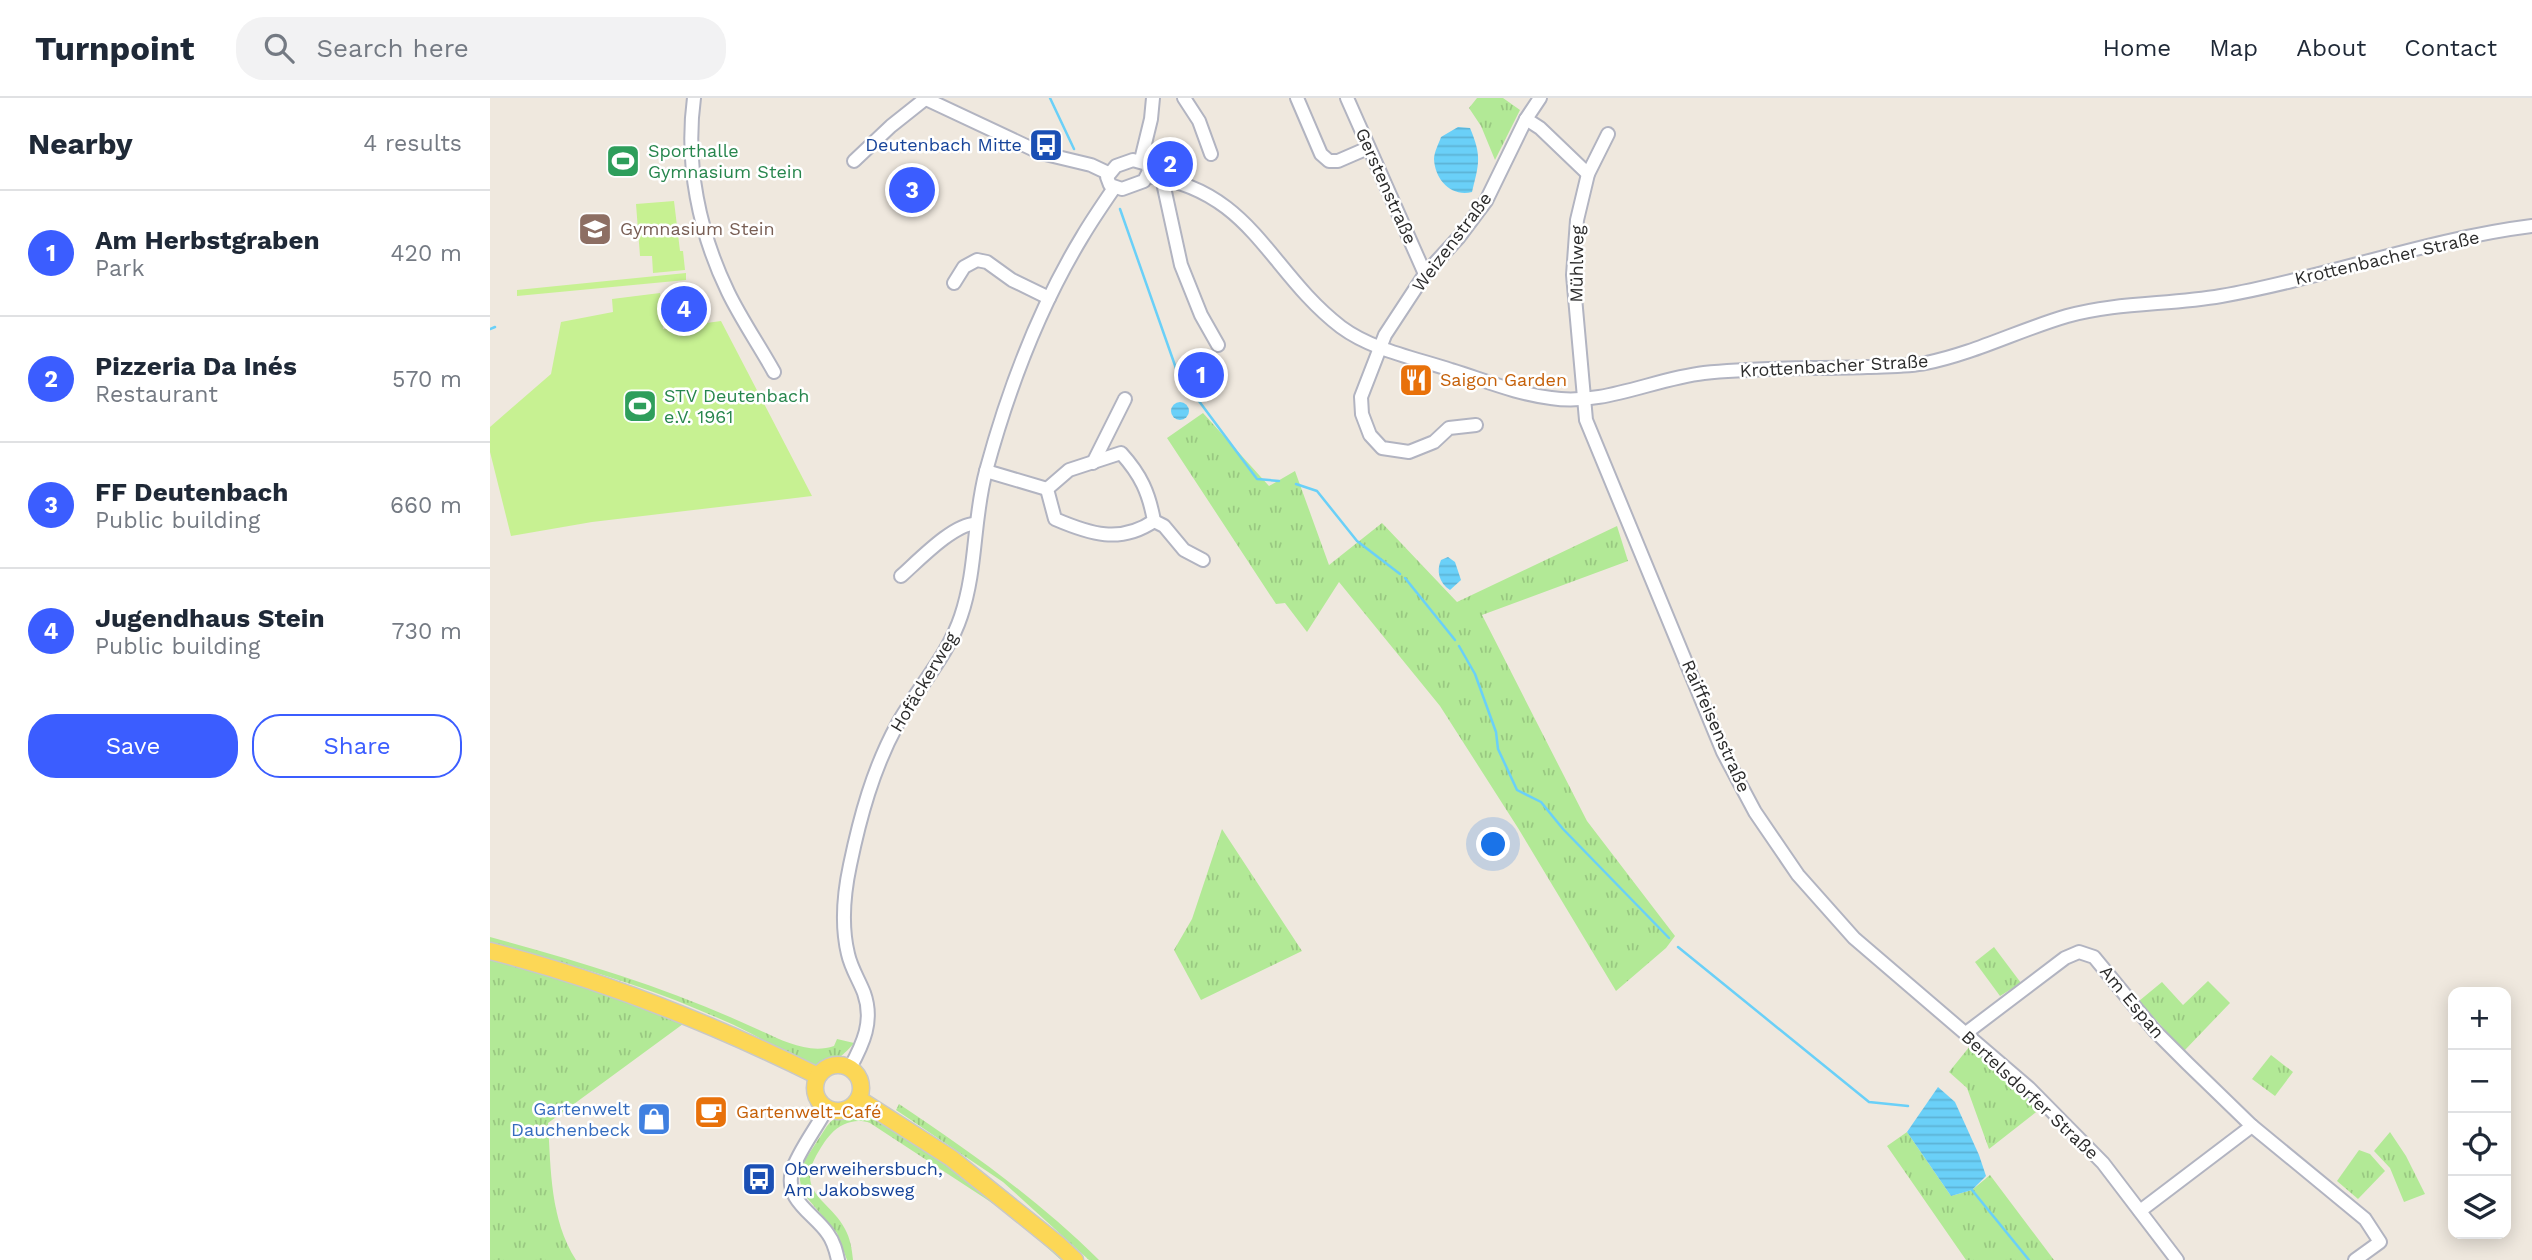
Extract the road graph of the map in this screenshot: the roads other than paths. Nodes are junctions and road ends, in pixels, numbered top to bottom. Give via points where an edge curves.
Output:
1 (694, 98) edge
2 (924, 98) edge
3 (1153, 98) edge
4 (1184, 98) edge
5 (1297, 98) edge
6 (1347, 98) edge
7 (1539, 98) edge
8 (1526, 120) junction
9 (1608, 134) dead end
10 (1368, 148) junction
11 (1211, 154) dead end
12 (1141, 160) junction
13 (854, 161) dead end
14 (1108, 173) junction
15 (1588, 174) junction
16 (1148, 176) junction
17 (1162, 178) junction
18 (1114, 188) junction
19 (2532, 226) edge
20 (1425, 274) junction
21 (954, 283) dead end
22 (1049, 298) junction
23 (1218, 345) dead end
24 (1381, 347) junction
25 (774, 372) dead end
26 (1125, 399) dead end
27 (1583, 400) junction
28 (1476, 425) dead end
29 (1093, 463) junction
30 (986, 471) junction
31 (1046, 489) junction
32 (1154, 522) junction
33 (976, 524) junction
34 (1203, 560) dead end
35 (901, 576) dead end
36 (490, 951) edge
37 (1928, 1003) joint
38 (1966, 1033) junction
39 (850, 1068) junction
40 (818, 1076) junction
41 (859, 1099) junction
42 (827, 1108) junction
43 (2252, 1126) junction
44 (2140, 1211) junction
45 (838, 1260) edge
46 (1075, 1260) edge
47 (2177, 1260) edge
48 (2355, 1260) edge

1 - 25 street via 693,173 705,230 728,293
2 - 13 street
2 - 14 street via 1041,153 1091,164
3 - 12 street
4 - 11 street via 1199,121
5 - 10 street via 1321,153 1329,161
6 - 10 street, Gerstenstraße
7 - 8 street, Weizenstraße
8 - 15 street
8 - 20 street, Weizenstraße via 1486,201
9 - 15 street, Mühlweg
10 - 20 street, Gerstenstraße
12 - 14 street via 1116,166
12 - 16 street via 1148,167
14 - 18 street
15 - 27 street, Mühlweg via 1577,220 1573,275
16 - 17 street, Krottenbacher Straße
16 - 18 street via 1132,187
17 - 23 street via 1181,265
17 - 24 street, Krottenbacher Straße via 1194,187 1229,208 1325,312 1343,328
18 - 22 street, Hofäckerweg
19 - 27 street, Krottenbacher Straße via 2219,297 2109,307 2066,316 1974,351 1922,364 1702,373
20 - 24 street, Weizenstraße
21 - 22 street via 964,267 976,260
22 - 30 street, Hofäckerweg
24 - 27 street, Krottenbacher Straße via 1527,394
24 - 28 street, Weizenstraße via 1361,397 1370,435 1382,448 1409,452 1434,443 1449,428
26 - 29 street
27 - 37 street, Raiffeisenstraße via 1586,420 1723,752 1755,812 1798,874 1854,938
29 - 31 street via 1069,470
29 - 32 street via 1121,453 1149,495
30 - 31 street
30 - 33 street, Hofäckerweg
31 - 32 street via 1055,519 1081,530 1115,535 1138,532
32 - 34 street via 1164,526 1184,550
33 - 35 street via 950,535
33 - 39 street, Hofäckerweg via 972,572 961,617 881,756 856,836 844,926 868,1021
36 - 40 main road via 591,980 663,1007
37 - 38 street, Bertelsdorfer Straße
38 - 43 street, Am Espan via 2079,952 2094,957 2154,1030
38 - 44 street, Bertelsdorfer Straße via 2103,1163
39 - 40 main road via 832,1066
39 - 41 main road via 859,1079
40 - 42 main road via 817,1097
41 - 42 main road via 844,1110
41 - 46 main road via 951,1158
42 - 45 street via 790,1181 802,1207 828,1234
43 - 44 street
43 - 48 street, Am Espan via 2365,1219 2380,1242
44 - 47 street, Bertelsdorfer Straße

